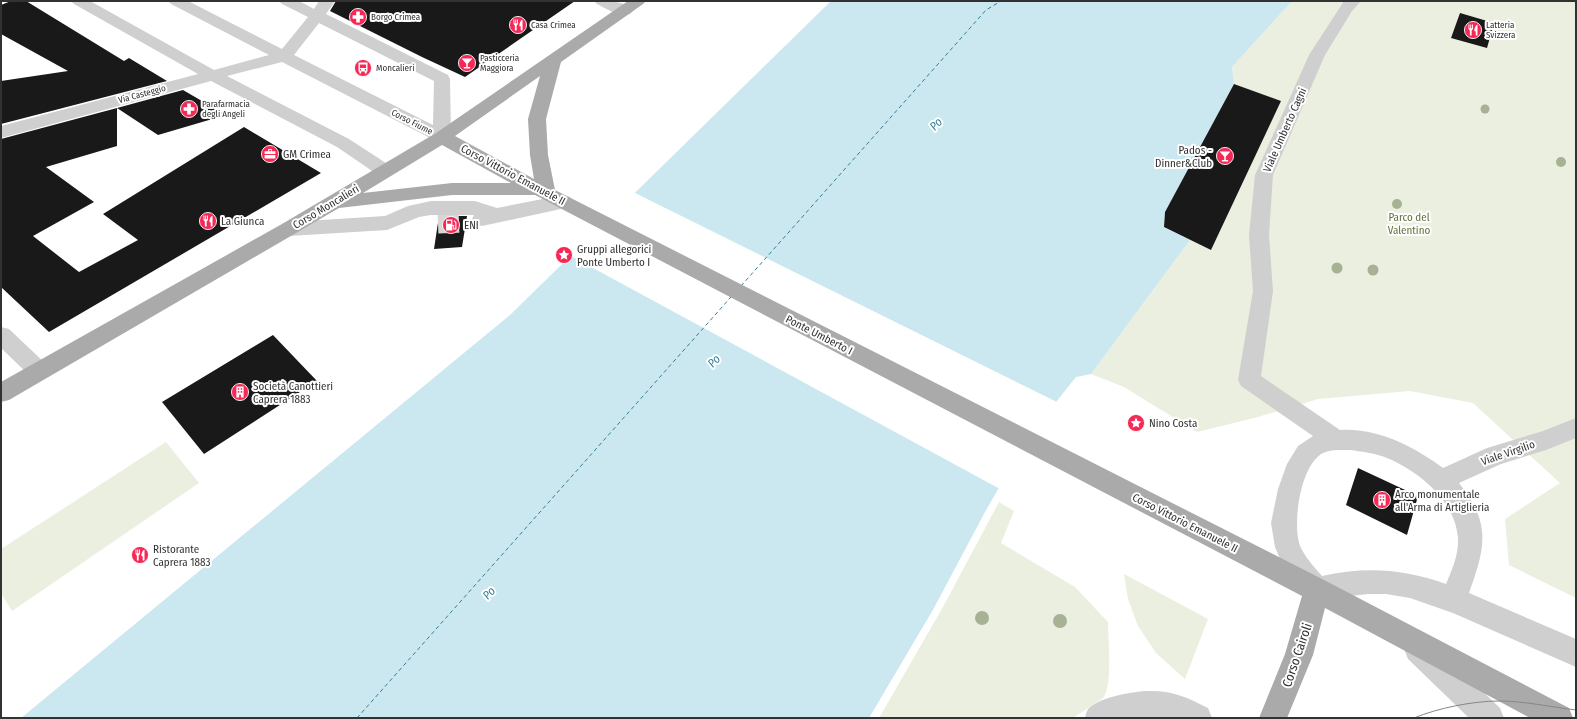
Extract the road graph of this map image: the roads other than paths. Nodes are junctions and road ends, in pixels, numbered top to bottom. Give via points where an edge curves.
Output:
1 (79, 1) edge
2 (176, 1) edge
3 (287, 1) edge
4 (327, 1) edge
5 (602, 1) edge
6 (638, 1) edge
7 (1353, 1) edge
8 (625, 11) junction
9 (317, 16) junction
10 (284, 56) junction
11 (553, 61) junction
12 (212, 75) junction
13 (1, 132) edge
14 (442, 137) junction
15 (386, 171) junction
16 (543, 191) junction
17 (563, 202) junction
18 (331, 203) junction
19 (584, 214) joint
20 (496, 215) junction
21 (466, 222) tunnel mouth
22 (387, 223) junction
23 (438, 224) tunnel mouth
24 (289, 229) junction
25 (1, 335) edge
26 (39, 371) junction
27 (1, 393) edge
28 (1576, 428) edge
29 (1336, 440) junction
30 (1053, 456) joint
31 (1440, 480) junction
32 (1317, 590) junction
33 (1453, 600) junction
34 (1410, 641) junction
35 (1576, 653) edge
36 (1099, 718) edge
37 (1198, 718) edge
38 (1273, 718) edge
39 (1490, 718) edge
40 (1559, 718) edge

1 - 12 street
2 - 10 street, Corso Fiume
3 - 9 street, Corso Fiume
4 - 9 street
5 - 8 street
6 - 8 main road, Corso Moncalieri
7 - 29 street, Viale Umberto Cagni via 1317,55 1264,175 1259,235 1264,291 1249,380
8 - 11 main road, Corso Moncalieri
9 - 10 street
9 - 14 street, Corso Fiume via 442,79
10 - 12 street, Via Casteggio
10 - 14 street, Corso Fiume
11 - 14 main road, Corso Moncalieri
11 - 16 main road via 537,119
12 - 13 street, Via Casteggio
12 - 15 street via 343,143
14 - 15 main road, Corso Moncalieri
14 - 16 main road, Corso Vittorio Emanuele II
15 - 18 main road, Corso Moncalieri
16 - 17 main road, Corso Vittorio Emanuele II
16 - 18 main road via 452,189
17 - 19 main road, Corso Vittorio Emanuele II
17 - 20 street
18 - 24 main road, Corso Moncalieri
19 - 30 main road, Ponte Umberto I
20 - 21 street
20 - 22 street via 475,208 431,208 415,211
22 - 23 street
22 - 24 street
24 - 26 main road, Corso Moncalieri
25 - 26 street
26 - 27 main road, Corso Moncalieri
28 - 31 street, Viale Virgilio via 1495,455
29 - 31 street, Corso Vittorio Emanuele II via 1359,440 1385,446 1412,459
29 - 32 street, Corso Vittorio Emanuele II via 1311,448 1304,456 1294,474 1284,510 1283,532 1286,544 1294,560
30 - 32 main road, Corso Vittorio Emanuele II
31 - 33 street, Corso Vittorio Emanuele II via 1460,504 1470,530 1469,555
32 - 33 street via 1347,583 1386,582 1417,587
32 - 34 main road, Corso Vittorio Emanuele II
32 - 38 main road, Corso Cairoli via 1299,655
33 - 35 street via 1530,631
34 - 39 street, Corso Vittorio Emanuele II
34 - 40 main road, Corso Vittorio Emanuele II
36 - 37 street via 1102,715 1152,704 1172,706

